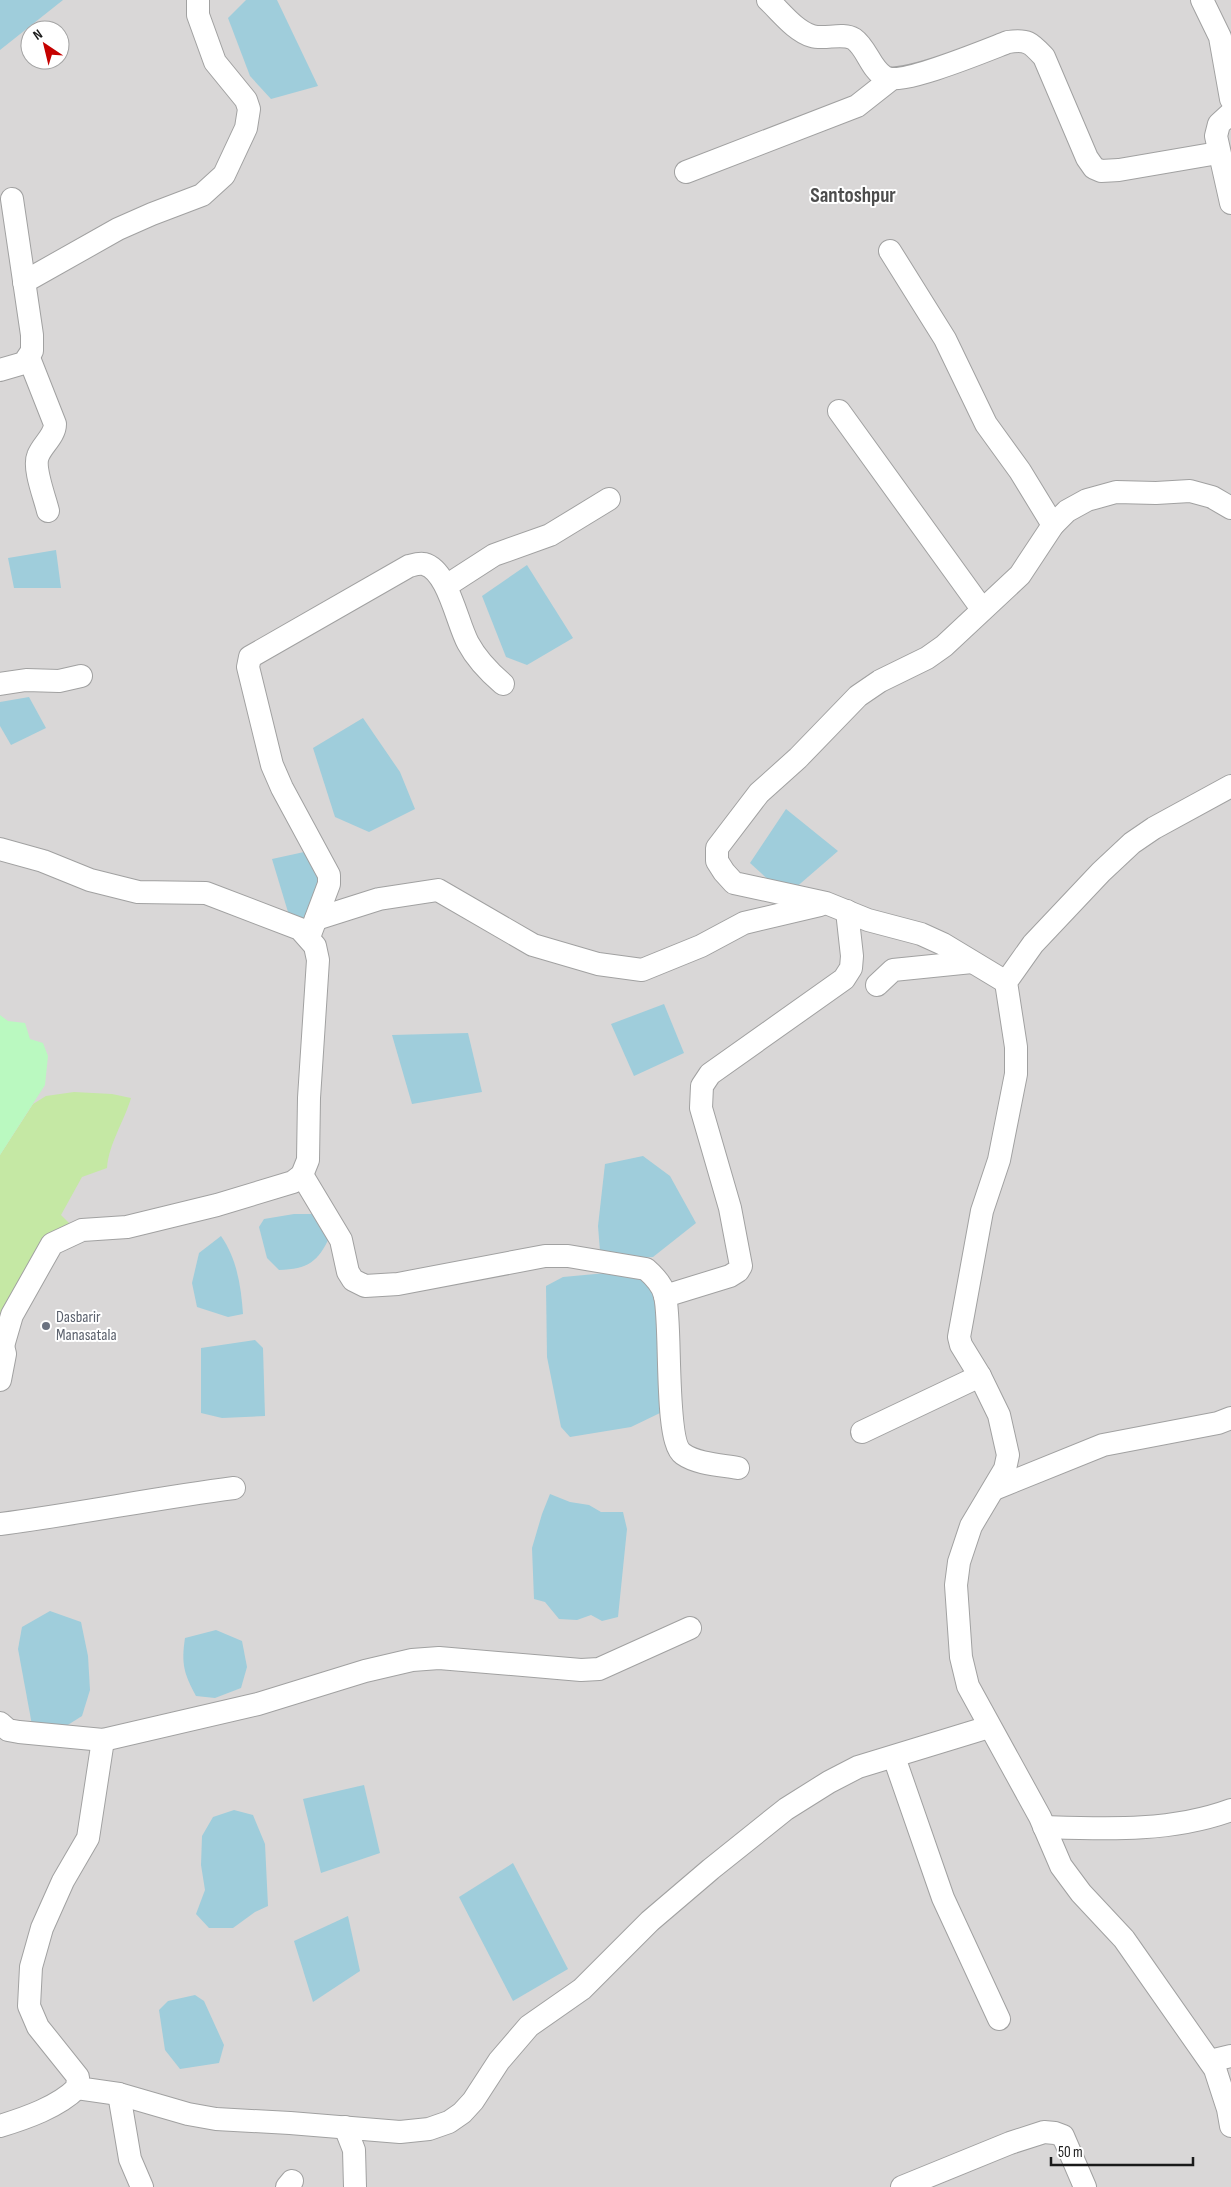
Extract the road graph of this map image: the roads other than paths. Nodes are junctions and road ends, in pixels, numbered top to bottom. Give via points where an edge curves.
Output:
1 (198, 0) edge
2 (768, 0) edge
3 (1202, 0) edge
4 (890, 80) junction
5 (1231, 99) edge
6 (1231, 113) edge
7 (1218, 153) junction
8 (686, 172) dead end
9 (12, 199) dead end
10 (1231, 202) edge
11 (890, 251) dead end
12 (24, 282) junction
13 (29, 358) junction
14 (0, 370) edge
15 (839, 411) dead end
16 (609, 499) dead end
17 (1231, 508) edge
18 (48, 511) dead end
19 (1053, 525) junction
20 (446, 586) junction
21 (982, 609) junction
22 (81, 676) dead end
23 (0, 684) edge
24 (503, 684) dead end
25 (1231, 786) edge
26 (0, 849) edge
27 (826, 903) junction
28 (847, 911) junction
29 (313, 928) junction
30 (972, 962) junction
31 (1006, 982) junction
32 (877, 985) dead end
33 (302, 1176) junction
34 (665, 1296) junction
35 (2, 1346) edge
36 (980, 1376) junction
37 (0, 1380) edge
38 (1231, 1418) edge
39 (862, 1432) dead end
40 (738, 1468) dead end
41 (234, 1488) dead end
42 (994, 1489) junction
43 (0, 1524) edge
44 (690, 1628) dead end
45 (0, 1723) edge
46 (990, 1727) junction
47 (103, 1740) junction
48 (894, 1756) junction
49 (1231, 1810) edge
50 (1044, 1827) junction
51 (999, 2019) dead end
52 (1221, 2058) edge
53 (77, 2088) junction
54 (119, 2094) junction
55 (0, 2126) edge
56 (1231, 2126) edge
57 (345, 2128) junction
58 (142, 2187) edge
59 (355, 2187) edge
60 (902, 2187) edge
61 (1085, 2187) edge

1 - 12 street via 198,15 212,55 246,100 249,109 246,128 224,175 202,195 118,229
2 - 4 street via 811,36 854,39 882,76
3 - 5 street via 1220,37
4 - 7 street via 1022,40 1033,44 1044,57 1094,168 1119,170
4 - 8 street via 857,106
6 - 7 street via 1220,124 1216,136
7 - 10 street
9 - 12 street
11 - 19 street via 945,339 986,424
12 - 13 street via 32,335
13 - 14 street via 24,363
13 - 18 street via 55,430 37,458
15 - 21 street
16 - 20 street via 550,535 494,555
17 - 19 street via 1212,497 1190,491 1116,492 1086,500 1067,511
19 - 21 street via 1020,575
20 - 24 street via 467,642 485,668
20 - 29 street via 431,568 422,564 409,566 257,652 247,661 272,765 329,875 329,884
21 - 27 street via 927,658 880,681 858,696 759,793 717,848 717,861 734,883
22 - 23 street via 59,681 26,680
25 - 31 street via 1132,843 1033,944
26 - 29 street via 43,861 90,880 138,892 206,893 300,929
27 - 28 street
27 - 29 street via 744,924 642,970 598,964 533,945 438,890 379,899
28 - 30 street via 921,934
28 - 34 street via 852,956 851,968 844,979 710,1074 702,1086 700,1108 730,1208 741,1266 730,1276
29 - 33 street via 318,960 308,1160
30 - 31 street
30 - 32 street via 893,970
31 - 36 street via 1016,1047 1016,1074 999,1160 982,1211 960,1326 961,1345
33 - 34 street via 341,1240 348,1272 353,1280 366,1286 398,1284 545,1256 568,1256 646,1269
33 - 35 street via 293,1182 218,1205 127,1227 82,1230 52,1244 12,1315
34 - 40 street via 671,1422 675,1442 681,1452 692,1459
35 - 37 street via 4,1361
36 - 39 street
36 - 42 street via 999,1415 1008,1454 1006,1469
38 - 42 street via 1103,1445
41 - 43 street
42 - 46 street via 971,1526 959,1562 956,1585 961,1657 968,1686
44 - 47 street via 599,1669 439,1658 412,1660 258,1704
45 - 47 street via 8,1730 19,1732
46 - 48 street
46 - 50 street
47 - 53 street via 88,1838 45,1920 31,1968 29,2006 38,2027 78,2076
48 - 51 street via 943,1898
48 - 57 street via 858,1767 828,1782 786,1809 711,1869 650,1921 582,1989 530,2026 499,2061 462,2113 449,2122 429,2129 400,2132
49 - 50 street via 1158,1827
50 - 52 street via 1061,1866
52 - 56 street via 1218,2077
53 - 54 street
53 - 55 street via 67,2098
54 - 57 street via 216,2120
54 - 58 street via 130,2159
57 - 59 street via 354,2150
60 - 61 street via 1044,2132 1063,2136

